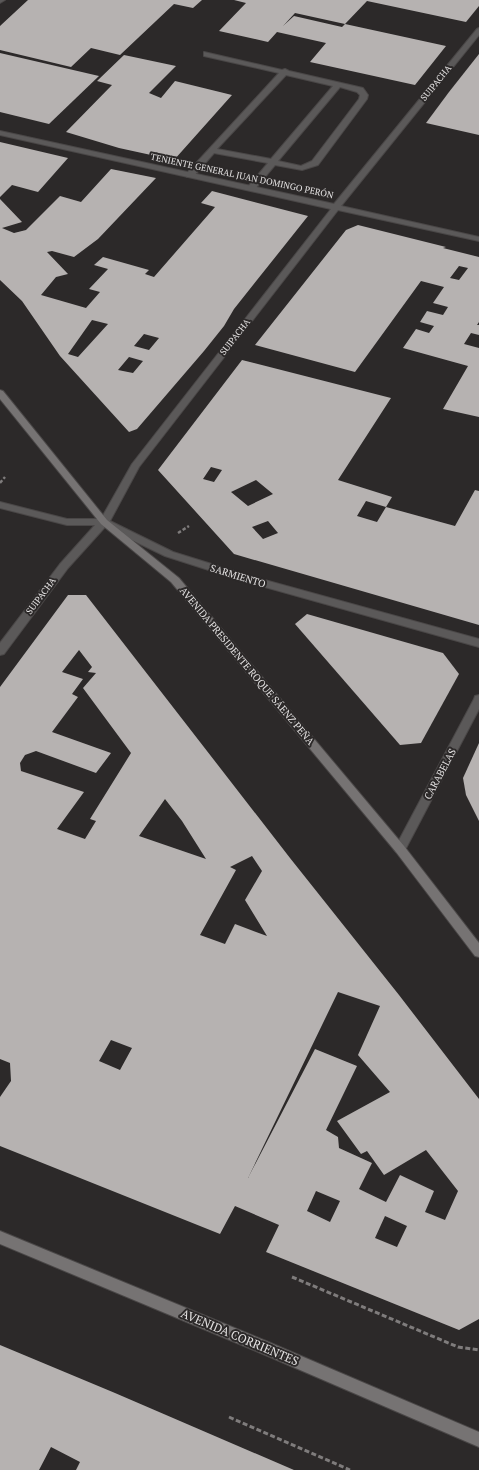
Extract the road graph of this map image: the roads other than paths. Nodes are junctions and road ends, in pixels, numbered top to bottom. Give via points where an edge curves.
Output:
1 (479, 30) edge
2 (207, 54) dead end
3 (285, 72) junction
4 (339, 84) junction
5 (0, 133) edge
6 (212, 150) junction
7 (273, 162) junction
8 (190, 175) junction
9 (251, 188) junction
10 (336, 207) junction
11 (479, 239) edge
12 (0, 393) edge
13 (0, 505) edge
14 (104, 522) junction
15 (479, 643) edge
16 (0, 651) edge
17 (479, 699) edge
18 (400, 849) junction
19 (478, 951) edge
20 (0, 1237) edge
21 (479, 1440) edge

1 - 10 street, SUIPACHA
2 - 3 street
3 - 4 street
3 - 6 street
4 - 7 street
4 - 7 street via 360,90 364,95 363,99 315,163 302,168
5 - 8 street, TENIENTE GENERAL JUAN DOMINGO PERÓN
6 - 7 street
6 - 8 street
7 - 9 street
8 - 9 street, TENIENTE GENERAL JUAN DOMINGO PERÓN
9 - 10 street, TENIENTE GENERAL JUAN DOMINGO PERÓN
10 - 11 street, TENIENTE GENERAL JUAN DOMINGO PERÓN
10 - 14 street, SUIPACHA via 135,466
12 - 14 main road, AVENIDA PRESIDENTE ROQUE SÁENZ PEÑA
13 - 14 street, SARMIENTO via 67,522
14 - 15 street, SARMIENTO via 169,554 247,579
14 - 16 street, SUIPACHA via 64,566
14 - 18 main road, AVENIDA PRESIDENTE ROQUE SÁENZ PEÑA via 175,580
17 - 18 street, CARABELAS
18 - 19 main road, AVENIDA PRESIDENTE ROQUE SÁENZ PEÑA
20 - 21 main road, AVENIDA CORRIENTES

